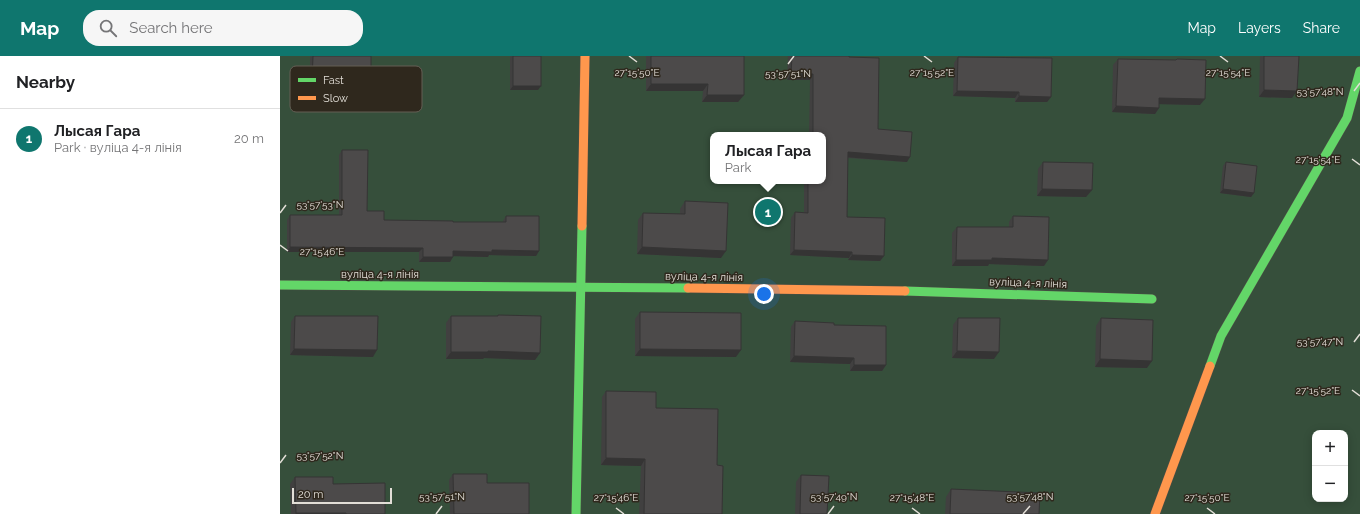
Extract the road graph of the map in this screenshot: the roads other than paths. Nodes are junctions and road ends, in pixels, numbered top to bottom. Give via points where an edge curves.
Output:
1 (584, 56) edge
2 (1360, 71) edge
3 (280, 285) edge
4 (580, 287) junction
5 (1152, 299) dead end
6 (576, 514) edge
7 (1155, 514) edge

1 - 4 street
2 - 7 street via 1346,118 1221,336
3 - 4 street, вуліца 4-я лінія
4 - 5 street, вуліца 4-я лінія via 916,291
4 - 6 street

